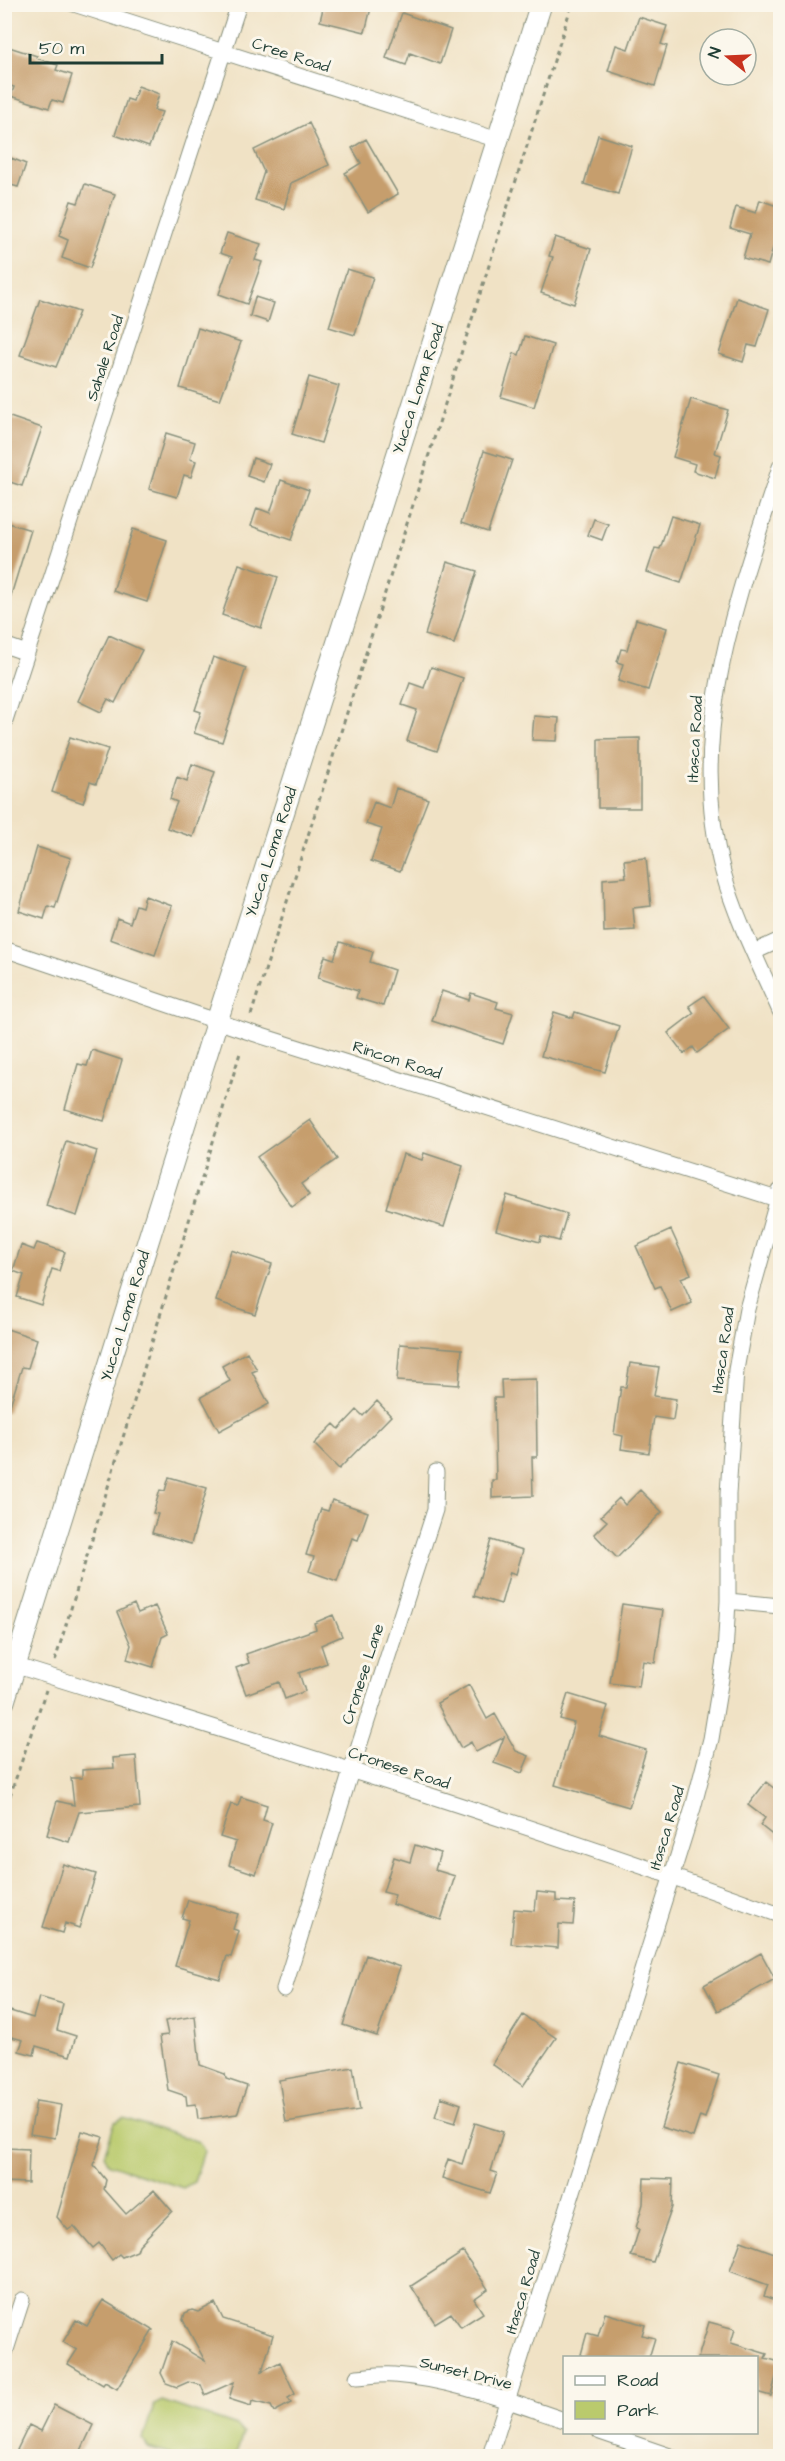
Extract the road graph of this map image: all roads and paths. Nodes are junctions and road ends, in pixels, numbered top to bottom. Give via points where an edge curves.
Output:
1 (74, 4) edge
2 (239, 4) edge
3 (541, 4) edge
4 (572, 4) edge
5 (225, 53) junction
6 (498, 140) junction
7 (780, 467) edge
8 (4, 645) edge
9 (27, 653) junction
10 (4, 723) edge
11 (780, 940) edge
12 (4, 949) edge
13 (754, 952) junction
14 (780, 1011) edge
15 (251, 1015) dead end
16 (217, 1021) junction
17 (240, 1053) dead end
18 (780, 1197) edge
19 (436, 1472) dead end
20 (728, 1601) junction
21 (780, 1606) edge
22 (54, 1662) dead end
23 (10, 1664) edge
24 (46, 1690) dead end
25 (4, 1701) edge
26 (351, 1771) junction
27 (4, 1813) edge
28 (671, 1875) junction
29 (780, 1915) edge
30 (284, 1989) dead end
31 (22, 2300) dead end
32 (4, 2356) edge
33 (357, 2377) dead end
34 (507, 2401) junction
35 (563, 2420) edge
36 (603, 2434) edge
37 (490, 2457) edge
38 (670, 2457) edge

1 - 5 street, Cree Road
2 - 5 street, Sahale Road
3 - 6 main road, Yucca Loma Road
4 - 15 path
5 - 6 street, Cree Road
5 - 9 street, Sahale Road
6 - 16 main road, Yucca Loma Road
7 - 13 street, Itasca Road via 735,608 714,700 709,765 713,824 723,872
8 - 9 street
9 - 10 street, Sahale Road
11 - 13 street
12 - 16 street, Rincon Road
13 - 14 street, Itasca Road
16 - 18 street, Rincon Road
16 - 23 main road, Yucca Loma Road
17 - 22 path
18 - 20 street, Itasca Road via 747,1309 736,1370 728,1494
19 - 26 street, Cronese Lane via 435,1510
20 - 21 street
20 - 28 street, Itasca Road via 725,1654 711,1739
23 - 25 main road, Yucca Loma Road
23 - 26 street, Cronese Road
24 - 27 path
26 - 28 street, Cronese Road
26 - 30 street, Cronese Lane
28 - 29 street, Cronese Road
28 - 34 street, Itasca Road
31 - 32 street
33 - 34 street, Sunset Drive via 394,2375
34 - 35 street, Sunset Drive
34 - 37 street, Itasca Road
36 - 38 street

